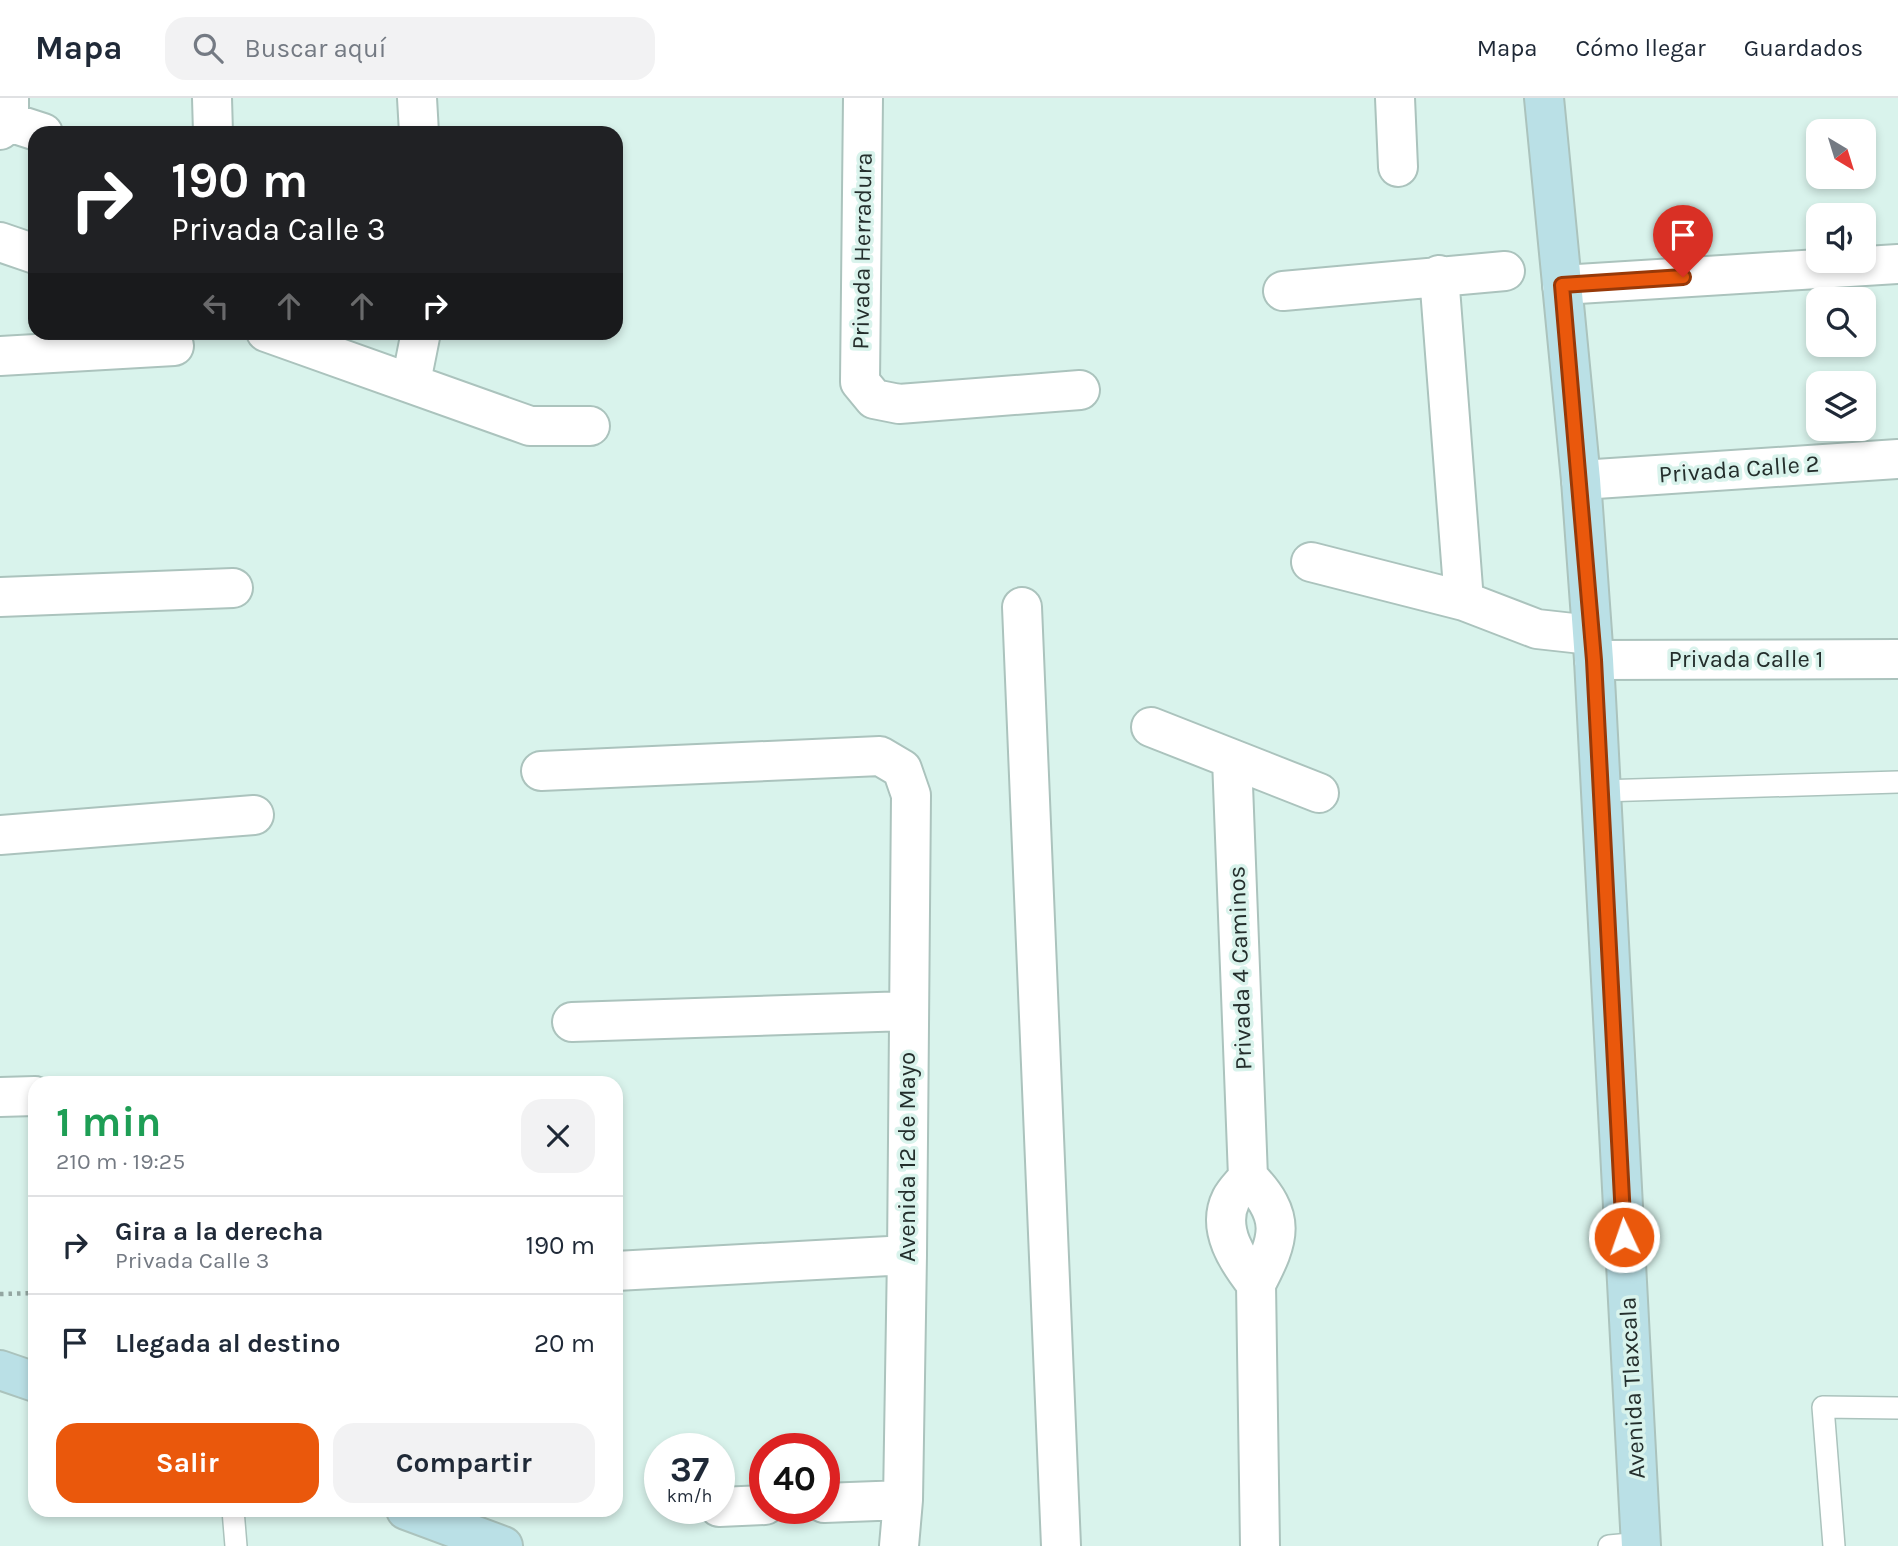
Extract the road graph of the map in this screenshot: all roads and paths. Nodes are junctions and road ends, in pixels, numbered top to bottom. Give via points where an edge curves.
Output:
1 (212, 98) edge
2 (417, 98) edge
3 (863, 98) edge
4 (1395, 98) edge
5 (1544, 98) edge
6 (213, 126) edge
7 (419, 126) edge
8 (1398, 167) dead end
9 (0, 242) edge
10 (28, 252) edge
11 (1898, 264) edge
12 (1505, 271) dead end
13 (1439, 275) junction
14 (1562, 285) junction
15 (1283, 291) dead end
16 (289, 340) edge
17 (419, 340) edge
18 (174, 346) dead end
19 (0, 356) edge
20 (411, 382) junction
21 (1080, 390) dead end
22 (590, 426) dead end
23 (1898, 459) edge
24 (1581, 480) junction
25 (1311, 562) dead end
26 (233, 588) dead end
27 (0, 597) edge
28 (1464, 601) junction
29 (1022, 607) dead end
30 (1592, 648) junction
31 (1898, 659) edge
32 (1151, 727) dead end
33 (1232, 759) junction
34 (541, 771) dead end
35 (1898, 782) edge
36 (1600, 791) junction
37 (1319, 793) dead end
38 (254, 815) dead end
39 (0, 835) edge
40 (908, 1011) junction
41 (572, 1022) dead end
42 (28, 1096) edge
43 (0, 1097) edge
44 (907, 1255) junction
45 (623, 1271) edge
46 (28, 1293) edge
47 (0, 1294) edge
48 (0, 1370) edge
49 (28, 1380) edge
50 (1898, 1408) edge
51 (902, 1500) junction
52 (840, 1502) edge
53 (234, 1517) edge
54 (429, 1526) edge
55 (1630, 1545) edge
56 (236, 1546) edge
57 (503, 1546) edge
58 (899, 1546) edge
59 (1060, 1546) edge
60 (1260, 1546) edge
61 (1834, 1546) edge

1 - 6 street
2 - 7 street
3 - 21 street, Privada Herradura via 860,382 874,399 900,404
4 - 8 street
5 - 14 street, Avenida Tlaxcala
9 - 10 street
11 - 14 street
12 - 13 street
13 - 15 street
13 - 28 street
14 - 24 street, Avenida Tlaxcala
16 - 20 street
17 - 20 street
18 - 19 street
20 - 22 street via 530,426
23 - 24 street, Privada Calle 2
24 - 30 street, Avenida Tlaxcala
25 - 28 street, Privada Calle 1
26 - 27 street
28 - 30 street, Privada Calle 1
29 - 59 street
30 - 31 street, Privada Calle 1
30 - 36 street, Avenida Tlaxcala
32 - 33 street
33 - 37 street
33 - 60 street, Privada 4 Caminos via 1248,1177 1230,1200 1227,1231 1237,1260 1256,1284
34 - 40 street, Avenida 12 de Mayo via 880,757 902,769 911,795
35 - 36 lane
36 - 55 street, Avenida Tlaxcala
38 - 39 street
40 - 41 street
40 - 44 street, Avenida 12 de Mayo
42 - 43 street
44 - 45 street
44 - 51 street, Avenida 12 de Mayo
46 - 47 path
48 - 49 street
50 - 61 lane via 1823,1408
51 - 52 street
51 - 58 street, Avenida 12 de Mayo
53 - 56 lane
54 - 57 street

